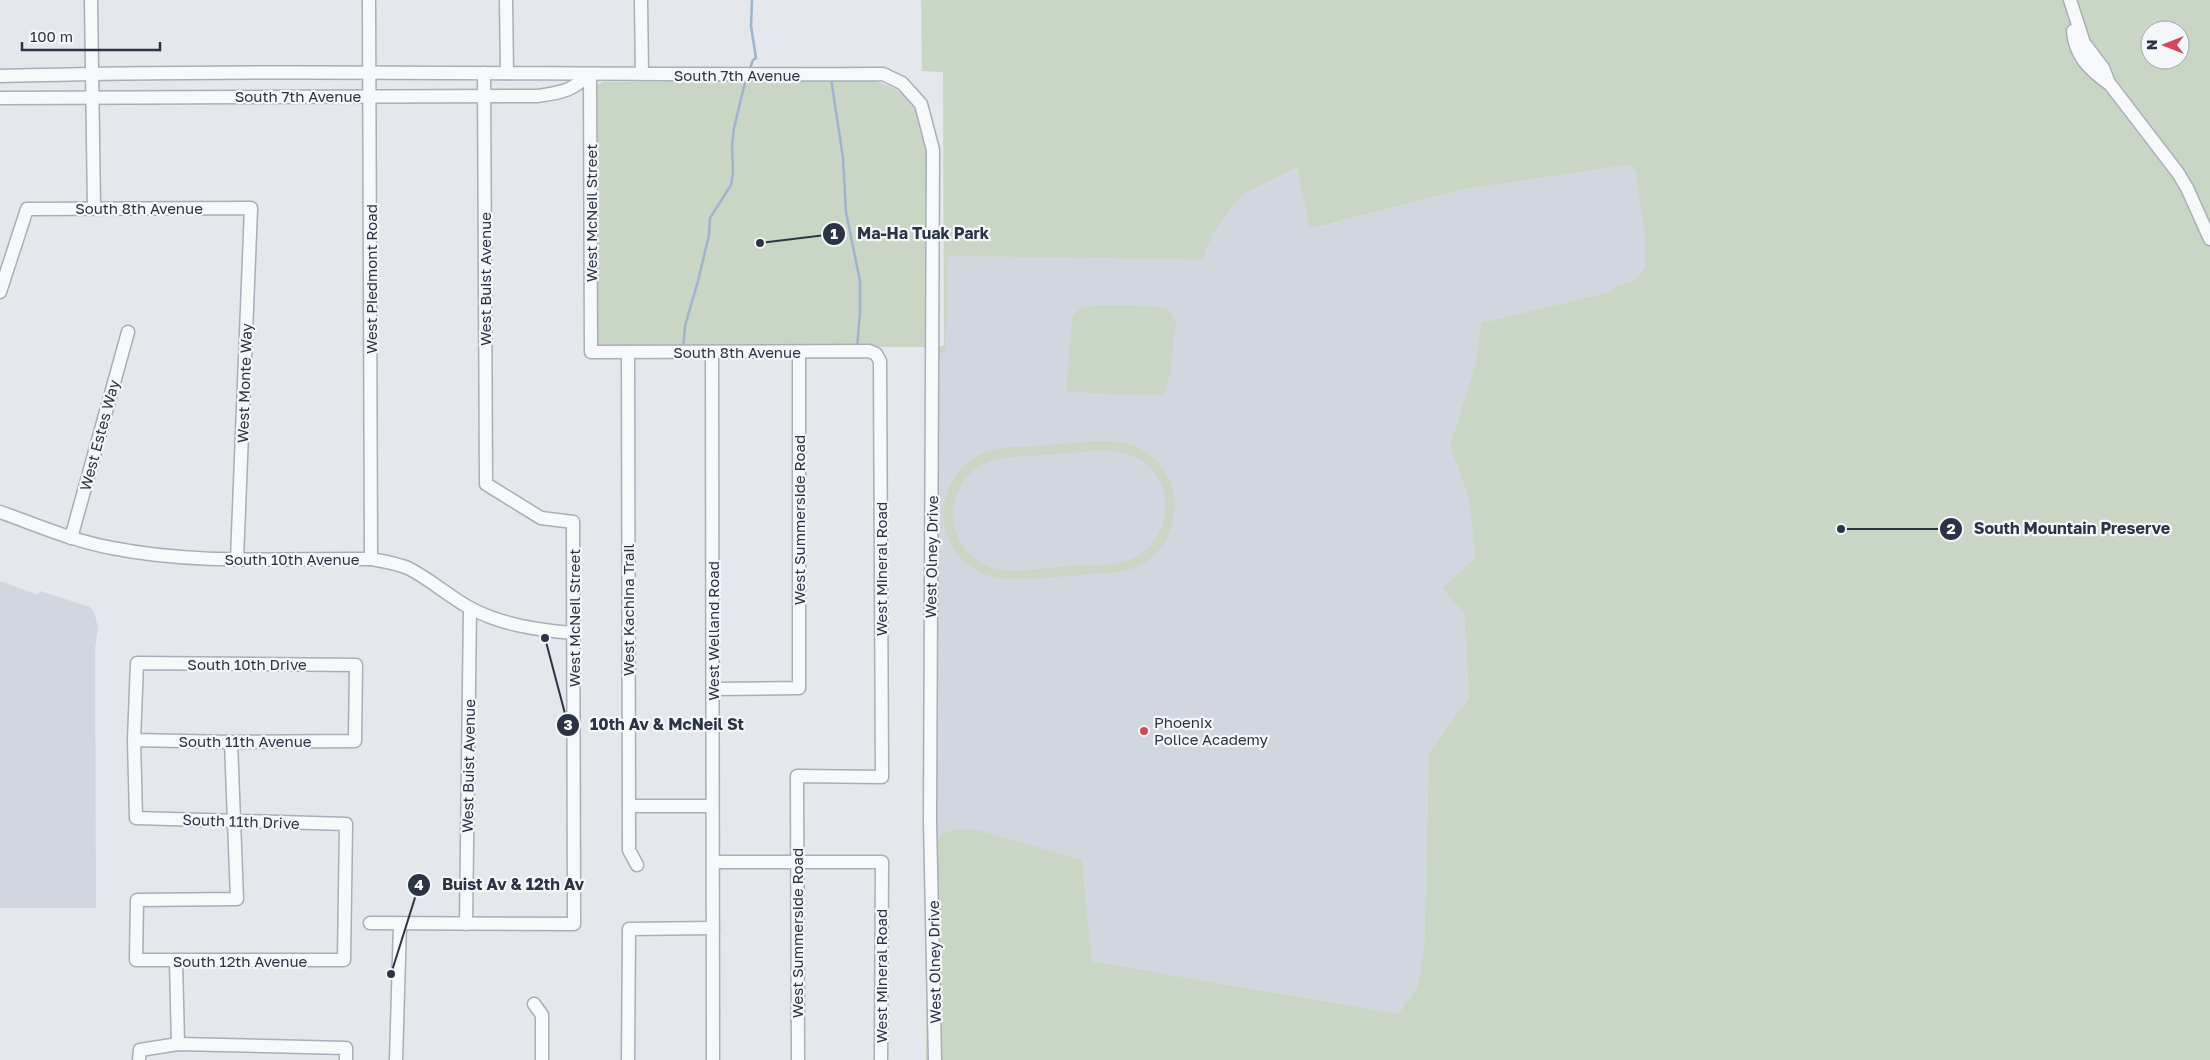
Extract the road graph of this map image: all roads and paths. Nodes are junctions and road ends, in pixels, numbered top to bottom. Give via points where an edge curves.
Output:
1 (91, 0) edge
2 (369, 0) edge
3 (506, 0) edge
4 (642, 0) edge
5 (2072, 6) edge
6 (370, 73) junction
7 (484, 73) junction
8 (507, 73) junction
9 (92, 74) junction
10 (590, 74) junction
11 (642, 74) junction
12 (883, 74) joint
13 (0, 76) edge
14 (370, 95) junction
15 (484, 95) junction
16 (92, 97) junction
17 (0, 98) edge
18 (94, 208) junction
19 (251, 208) joint
20 (2210, 239) edge
21 (0, 292) edge
22 (128, 332) dead end
23 (590, 352) joint
24 (628, 352) junction
25 (712, 352) junction
26 (799, 352) junction
27 (880, 361) joint
28 (0, 512) edge
29 (573, 522) joint
30 (71, 538) junction
31 (237, 559) junction
32 (371, 559) junction
33 (470, 608) junction
34 (574, 633) junction
35 (713, 689) junction
36 (134, 740) junction
37 (355, 741) joint
38 (232, 742) junction
39 (797, 776) joint
40 (629, 806) junction
41 (712, 806) junction
42 (235, 820) junction
43 (713, 862) junction
44 (797, 862) junction
45 (636, 865) dead end
46 (370, 923) dead end
47 (400, 924) junction
48 (466, 924) junction
49 (713, 928) junction
50 (344, 960) joint
51 (176, 961) junction
52 (534, 1004) dead end
53 (178, 1044) junction
54 (346, 1054) edge
55 (140, 1055) edge
56 (396, 1060) edge
57 (542, 1060) edge
58 (628, 1060) edge
59 (713, 1060) edge
60 (798, 1060) edge
61 (881, 1060) edge
62 (935, 1060) edge

1 - 9 street
2 - 6 street, West Piedmont Road
3 - 8 street
4 - 11 street
5 - 20 street via 2084,43 2109,83 2178,173
6 - 7 street, South 7th Avenue
6 - 9 street, South 7th Avenue
6 - 14 street, West Piedmont Road
7 - 8 street, South 7th Avenue
7 - 15 street, West Buist Avenue
8 - 10 street, South 7th Avenue
9 - 13 street, South 7th Avenue
9 - 16 street
10 - 11 street, South 7th Avenue
10 - 15 street, South 7th Avenue via 575,87 561,93
10 - 23 street, West McNeil Street
11 - 12 street, South 7th Avenue
12 - 62 street, West Olney Drive via 902,83 921,104 933,150 930,820
14 - 15 street, South 7th Avenue
14 - 16 street, South 7th Avenue
14 - 32 street, West Piedmont Road
15 - 29 street, West Buist Avenue via 486,484 541,518
16 - 17 street, South 7th Avenue
16 - 18 street
18 - 19 street, South 8th Avenue
18 - 21 street, South 8th Avenue via 27,209
19 - 31 street, West Monte Way
22 - 30 street, West Estes Way
23 - 24 street, South 8th Avenue
24 - 25 street, South 8th Avenue
24 - 40 street, West Kachina Trail
25 - 26 street, South 8th Avenue
25 - 35 street, West Welland Road
26 - 27 street, South 8th Avenue via 869,351
26 - 35 street, West Summerside Road via 799,688
27 - 39 street, West Mineral Road via 882,776
28 - 30 street, South 10th Avenue
29 - 34 street, West McNeil Street
30 - 31 street, South 10th Avenue via 141,554
31 - 32 street, South 10th Avenue
32 - 33 street, South 10th Avenue via 410,569
33 - 34 street, South 10th Avenue via 504,622
33 - 48 street, West Buist Avenue
34 - 48 street, West McNeil Street via 574,924
35 - 41 street, West Welland Road
36 - 37 street, South 10th Drive via 137,663 356,664
36 - 38 street, South 11th Avenue
36 - 42 street, South 11th Drive via 136,818
37 - 38 street, South 11th Avenue
38 - 42 street
39 - 44 street, West Summerside Road
40 - 41 street
40 - 45 street, West Kachina Trail via 629,850
41 - 43 street, West Welland Road
42 - 50 street, South 11th Drive via 346,824
42 - 51 street, South 12th Avenue via 237,899 137,900 136,960
43 - 44 street
43 - 49 street, West Welland Road
44 - 60 street, West Summerside Road
44 - 61 street, West Mineral Road via 882,862
46 - 47 street
47 - 48 street
47 - 56 street
49 - 58 street via 629,928
49 - 59 street, West Welland Road
50 - 51 street, South 12th Avenue
51 - 53 street
52 - 57 street via 542,1015
53 - 54 street
53 - 55 street

